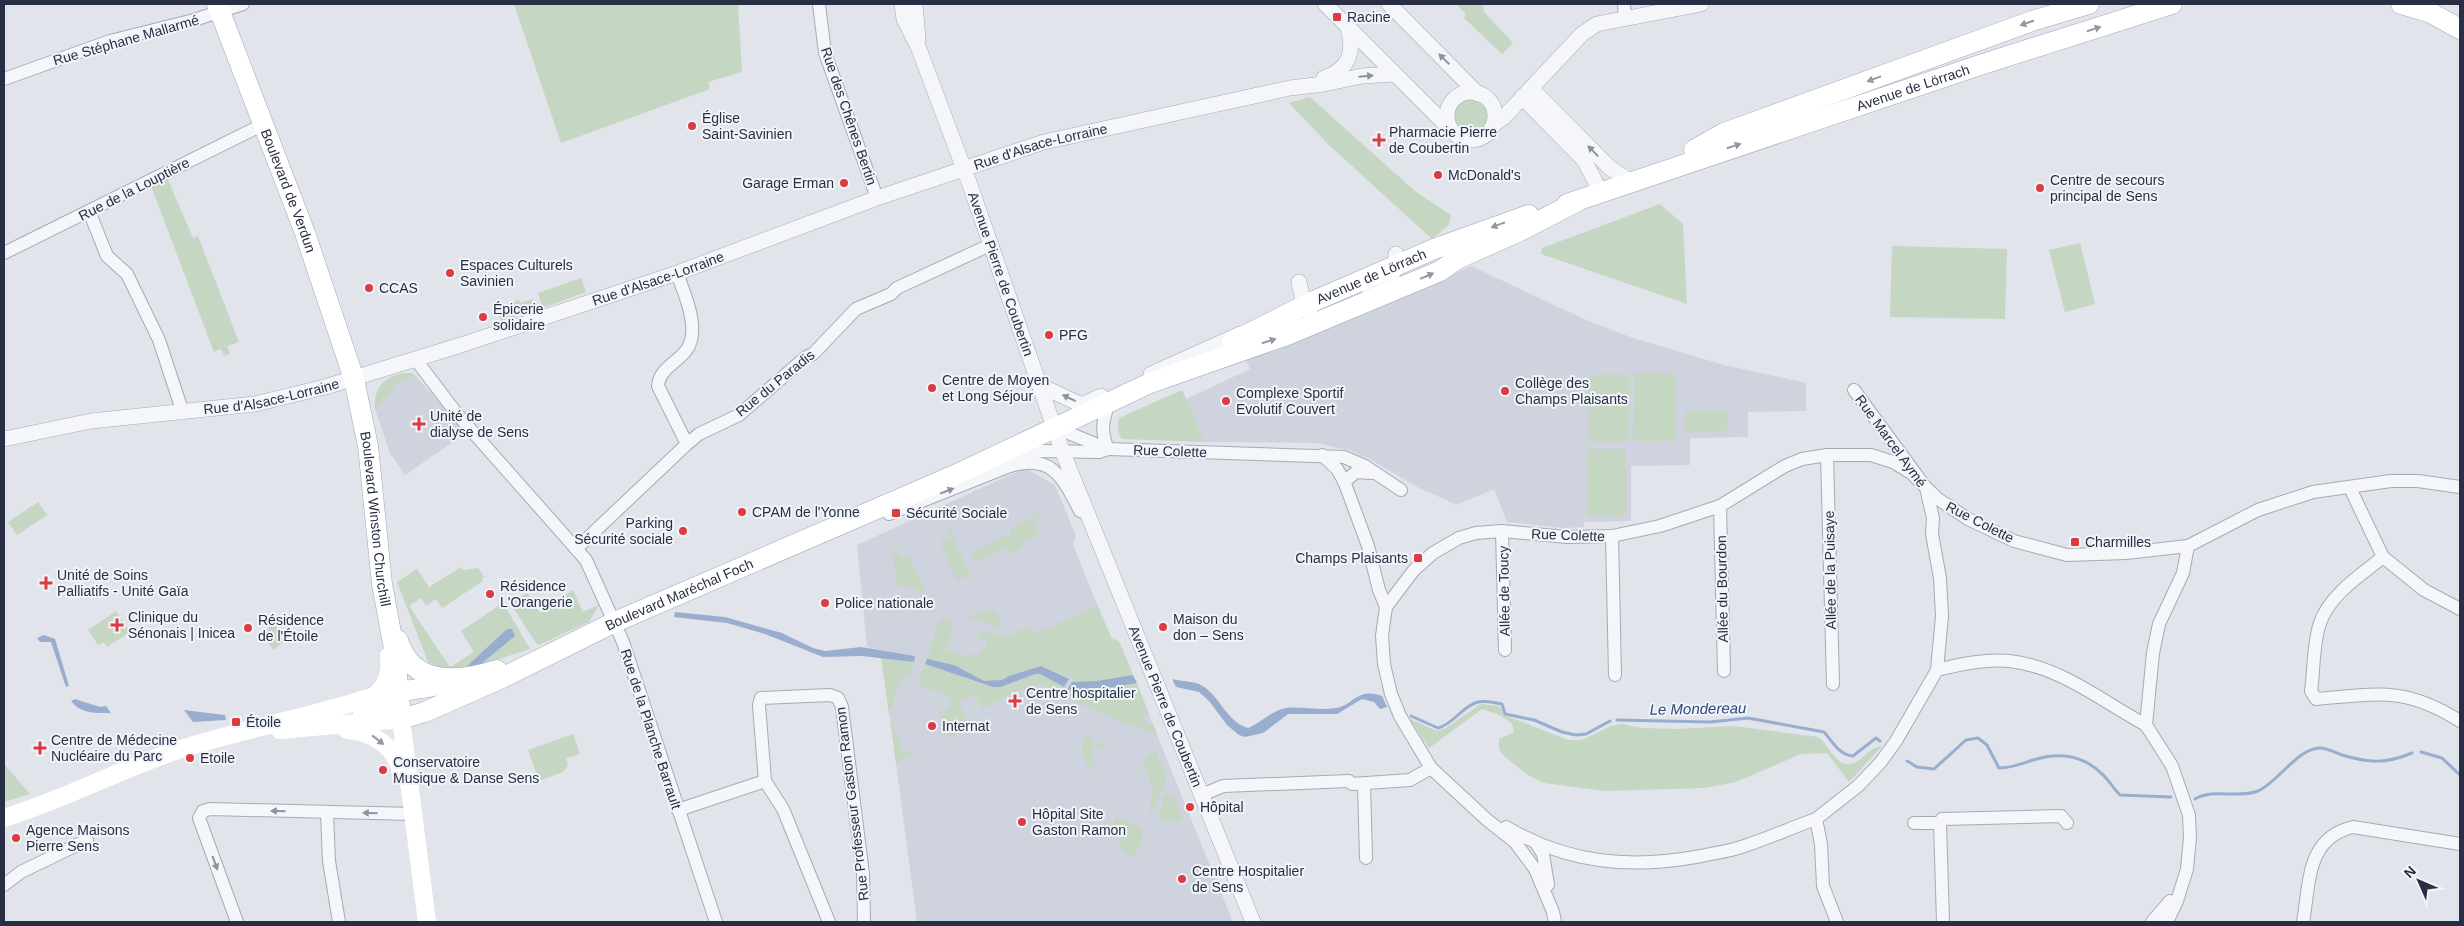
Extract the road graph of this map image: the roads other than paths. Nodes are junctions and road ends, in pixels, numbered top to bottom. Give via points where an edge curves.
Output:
1 (243, 4) edge
2 (819, 4) edge
3 (902, 4) edge
4 (915, 4) edge
5 (1389, 4) edge
6 (1701, 4) edge
7 (2089, 4) edge
8 (2401, 4) edge
9 (1329, 5) edge
10 (2171, 5) edge
11 (219, 8) edge
12 (1625, 11) edge
13 (1348, 28) junction
14 (2460, 29) edge
15 (1987, 38) junction
16 (919, 49) junction
17 (1993, 61) junction
18 (1394, 74) junction
19 (4, 79) edge
20 (1305, 85) junction
21 (1526, 93) junction
22 (1478, 94) junction
23 (1491, 105) junction
24 (264, 124) junction
25 (1493, 125) junction
26 (1454, 133) junction
27 (963, 168) junction
28 (1655, 173) junction
29 (1630, 182) junction
30 (877, 198) junction
31 (1587, 198) junction
32 (89, 211) junction
33 (990, 245) junction
34 (4, 253) edge
35 (1396, 260) junction
36 (677, 273) junction
37 (1299, 282) dead end
38 (1305, 305) junction
39 (1324, 319) junction
40 (416, 360) junction
41 (1173, 374) junction
42 (354, 379) junction
43 (1039, 385) junction
44 (1854, 390) dead end
45 (1108, 402) junction
46 (182, 410) junction
47 (1056, 428) junction
48 (4, 440) edge
49 (687, 444) junction
50 (1108, 449) junction
51 (1063, 452) junction
52 (1322, 455) junction
53 (1827, 455) junction
54 (1044, 466) joint
55 (1375, 473) junction
56 (955, 475) junction
57 (1344, 482) junction
58 (2460, 487) edge
59 (1926, 488) junction
60 (2350, 488) junction
61 (1402, 490) dead end
62 (1720, 506) junction
63 (835, 526) junction
64 (1502, 531) junction
65 (1612, 536) junction
66 (2188, 546) junction
67 (576, 549) junction
68 (2383, 557) junction
69 (1104, 558) junction
70 (382, 584) junction
71 (1386, 607) junction
72 (2460, 610) edge
73 (615, 622) junction
74 (572, 644) junction
75 (1505, 650) dead end
76 (524, 668) junction
77 (1937, 670) junction
78 (1724, 671) dead end
79 (1615, 675) dead end
80 (1833, 684) dead end
81 (374, 696) junction
82 (400, 705) junction
83 (2460, 721) edge
84 (2146, 725) junction
85 (255, 729) junction
86 (297, 729) junction
87 (1431, 768) junction
88 (765, 781) junction
89 (1364, 784) junction
90 (1202, 795) junction
91 (1474, 809) junction
92 (678, 810) junction
93 (327, 813) junction
94 (410, 814) junction
95 (4, 818) edge
96 (1816, 819) junction
97 (1914, 823) dead end
98 (1940, 823) junction
99 (2067, 823) dead end
100 (87, 840) dead end
101 (1515, 842) junction
102 (2460, 844) edge
103 (1539, 848) junction
104 (1227, 856) junction
105 (1560, 857) junction
106 (1366, 858) dead end
107 (1586, 858) junction
108 (2189, 858) junction
109 (1540, 872) junction
110 (4, 885) edge
111 (1554, 917) edge
112 (237, 922) edge
113 (339, 922) edge
114 (427, 922) edge
115 (716, 922) edge
116 (830, 922) edge
117 (864, 922) edge
118 (1253, 922) edge
119 (1260, 922) edge
120 (1837, 922) edge
121 (1943, 922) edge
122 (2152, 922) edge
123 (2167, 922) edge
124 (2303, 922) edge

1 - 11 street, Rue Stéphane Mallarmé
2 - 30 street, Rue des Chênes Bertin via 825,53
3 - 16 street, Avenue Pierre de Coubertin via 907,26
4 - 16 street, Avenue Pierre de Coubertin
22 -> 5 street
6 - 12 street
7 -> 15 main road, Avenue de Lörrach
8 - 14 main road via 2431,13
9 - 13 street
17 -> 10 main road, Avenue de Lörrach
11 - 19 street, Rue Stéphane Mallarmé via 110,41
11 - 24 main road, Boulevard de Verdun
12 - 21 street via 1582,34
13 - 18 street
13 - 20 street, Rue d'Alsace-Lorraine via 1351,40 1346,63 1338,73
15 - 17 street
15 -> 28 main road, Avenue de Lörrach via 1724,133
16 - 27 street, Avenue Pierre de Coubertin
28 -> 17 main road, Avenue de Lörrach
20 -> 18 street, Rue d'Alsace-Lorraine
18 - 26 street
20 - 27 street, Rue d'Alsace-Lorraine via 1044,142
21 - 23 street via 1506,106
21 - 25 street
29 -> 21 street
21 - 31 street via 1584,160 1596,183
22 - 23 street
22 - 26 street via 1462,94 1450,104 1447,119
23 - 25 street
24 - 32 street, Rue de la Louptière
24 - 42 main road, Boulevard de Verdun
25 - 26 street via 1486,134 1473,140
27 - 30 street, Rue d'Alsace-Lorraine
27 - 33 street, Avenue Pierre de Coubertin
28 - 29 main road, Avenue de Lörrach
29 - 31 main road, Avenue de Lörrach
30 - 36 street, Rue d'Alsace-Lorraine
31 -> 35 main road, Avenue de Lörrach via 1520,217
39 -> 31 main road, Avenue de Lörrach via 1440,270 1457,258
32 - 34 street, Rue de la Louptière
32 - 46 street via 107,256 127,274 159,340
33 - 43 street, Avenue Pierre de Coubertin
33 - 49 street, Rue du Paradis via 856,309 813,354 739,415 699,434
35 - 38 main road, Avenue de Lörrach
35 - 39 street via 1395,274 1382,288 1348,302
36 - 40 street, Rue d'Alsace-Lorraine
36 - 49 street via 691,313 690,342 663,373 658,386
37 - 38 street
38 - 39 street via 1311,315
38 - 41 main road, Avenue de Lörrach
38 -> 43 street via 1082,404
41 -> 39 main road, Avenue de Lörrach
40 - 42 street, Rue d'Alsace-Lorraine
40 - 67 street, Rue de la Planche Barrault via 458,414
41 - 45 main road, Avenue de Lörrach
42 - 46 street, Rue d'Alsace-Lorraine via 266,402
42 - 70 main road, Boulevard Winston Churchill via 368,446
43 - 47 street, Avenue Pierre de Coubertin
44 - 59 street, Rue Marcel Aymé
45 - 47 main road, Avenue de Lörrach
45 - 50 street via 1102,424
46 - 48 street, Rue d'Alsace-Lorraine via 91,421
47 - 50 street, Rue Colette
47 - 51 street, Avenue Pierre de Coubertin
47 - 56 main road, Boulevard Maréchal Foch
49 - 67 street, Rue du Paradis
50 - 51 street, Rue Colette
50 - 52 street, Rue Colette
51 - 56 street, Boulevard Maréchal Foch via 1038,452 974,475
51 - 69 street, Avenue Pierre de Coubertin
52 - 55 street, Rue Colette via 1344,457
52 - 57 street via 1337,469
53 - 59 street, Rue Colette via 1863,454 1893,462
53 - 62 street, Rue Colette via 1785,466
53 - 80 street, Allée de la Puisaye
63 -> 54 street, Boulevard Maréchal Foch via 859,526 1023,462
54 - 69 street, Avenue Pierre de Coubertin via 1064,478
55 - 57 street via 1356,472
55 - 61 street, Rue Colette
56 - 63 main road, Boulevard Maréchal Foch
57 - 71 street via 1363,529
58 - 60 street, Rue Colette via 2391,481
59 - 66 street, Rue Colette via 1968,519 2014,541 2050,552 2126,553
59 - 77 street, Rue Marcel Aymé via 1940,578 1942,616
60 - 66 street, Rue Colette via 2287,499 2258,510
60 - 68 street
62 - 65 street, Rue Colette via 1660,526
62 - 78 street, Allée du Bourdon
63 - 73 main road, Boulevard Maréchal Foch
64 - 65 street, Rue Colette via 1567,537
64 - 71 street, Rue Colette via 1459,538 1433,553 1414,570
64 - 75 street, Allée de Toucy
65 - 79 street
66 - 84 street via 2183,573 2159,624
67 - 73 street, Rue de la Planche Barrault via 586,560
68 - 72 street via 2424,590
68 - 83 street via 2338,595 2327,609 2320,624 2311,691 2316,699 2399,695 2418,699
69 - 90 street, Avenue Pierre de Coubertin
70 - 74 main road via 407,661 436,677 454,680 485,674
70 - 81 main road via 389,675 383,690
70 - 82 main road, Boulevard Winston Churchill
71 - 87 street via 1382,636 1391,694 1400,716
73 - 74 main road, Boulevard Maréchal Foch
73 - 92 street, Rue de la Planche Barrault
74 - 76 main road, Boulevard Maréchal Foch
76 - 82 main road, Boulevard Maréchal Foch
76 - 82 main road, Boulevard Maréchal Foch via 502,678 420,694
77 - 84 street via 1987,661 2010,661 2030,666 2070,682
77 - 96 street, Rue Marcel Aymé via 1880,763 1858,786
81 - 82 main road, Boulevard Maréchal Foch
81 - 85 main road, Boulevard Maréchal Foch
82 - 85 main road via 377,712
82 - 86 main road, Boulevard Maréchal Foch
82 - 94 main road
84 - 108 street via 2172,766 2186,804
85 - 86 main road, Boulevard Maréchal Foch
85 - 95 main road, Boulevard Maréchal Foch via 140,763 54,801
86 -> 94 main road via 358,730 376,738 397,758
87 - 89 street via 1410,780
87 - 91 street
88 - 92 street
88 - 116 street via 783,809
88 - 117 street, Rue Professeur Gaston Ramon via 761,698 830,695 838,698 842,707 863,874
89 - 90 street via 1349,781 1223,786
89 - 106 street
90 - 104 street, Avenue Pierre de Coubertin
91 - 101 street
91 - 103 street
92 - 115 street, Rue de la Planche Barrault
94 -> 93 street
93 -> 112 street via 203,811 199,818
93 - 113 street via 329,861
94 - 114 main road
96 - 107 street, Rue Marcel Aymé via 1737,849 1691,858 1622,864
96 - 120 street via 1821,844 1822,886
97 - 98 street
98 - 99 street via 1942,820 2061,816
98 - 121 street
100 - 110 street via 21,872
101 - 103 street
101 - 109 street
102 - 124 street via 2353,827 2336,832 2324,841 2313,860
103 - 105 street
103 - 107 street
103 - 109 street
104 - 118 street, Avenue Pierre de Coubertin
104 - 119 street, Avenue Pierre de Coubertin via 1239,873
105 - 107 street
105 - 109 street via 1549,862
108 - 122 street via 2171,899
108 - 123 street via 2177,901
109 - 111 street

